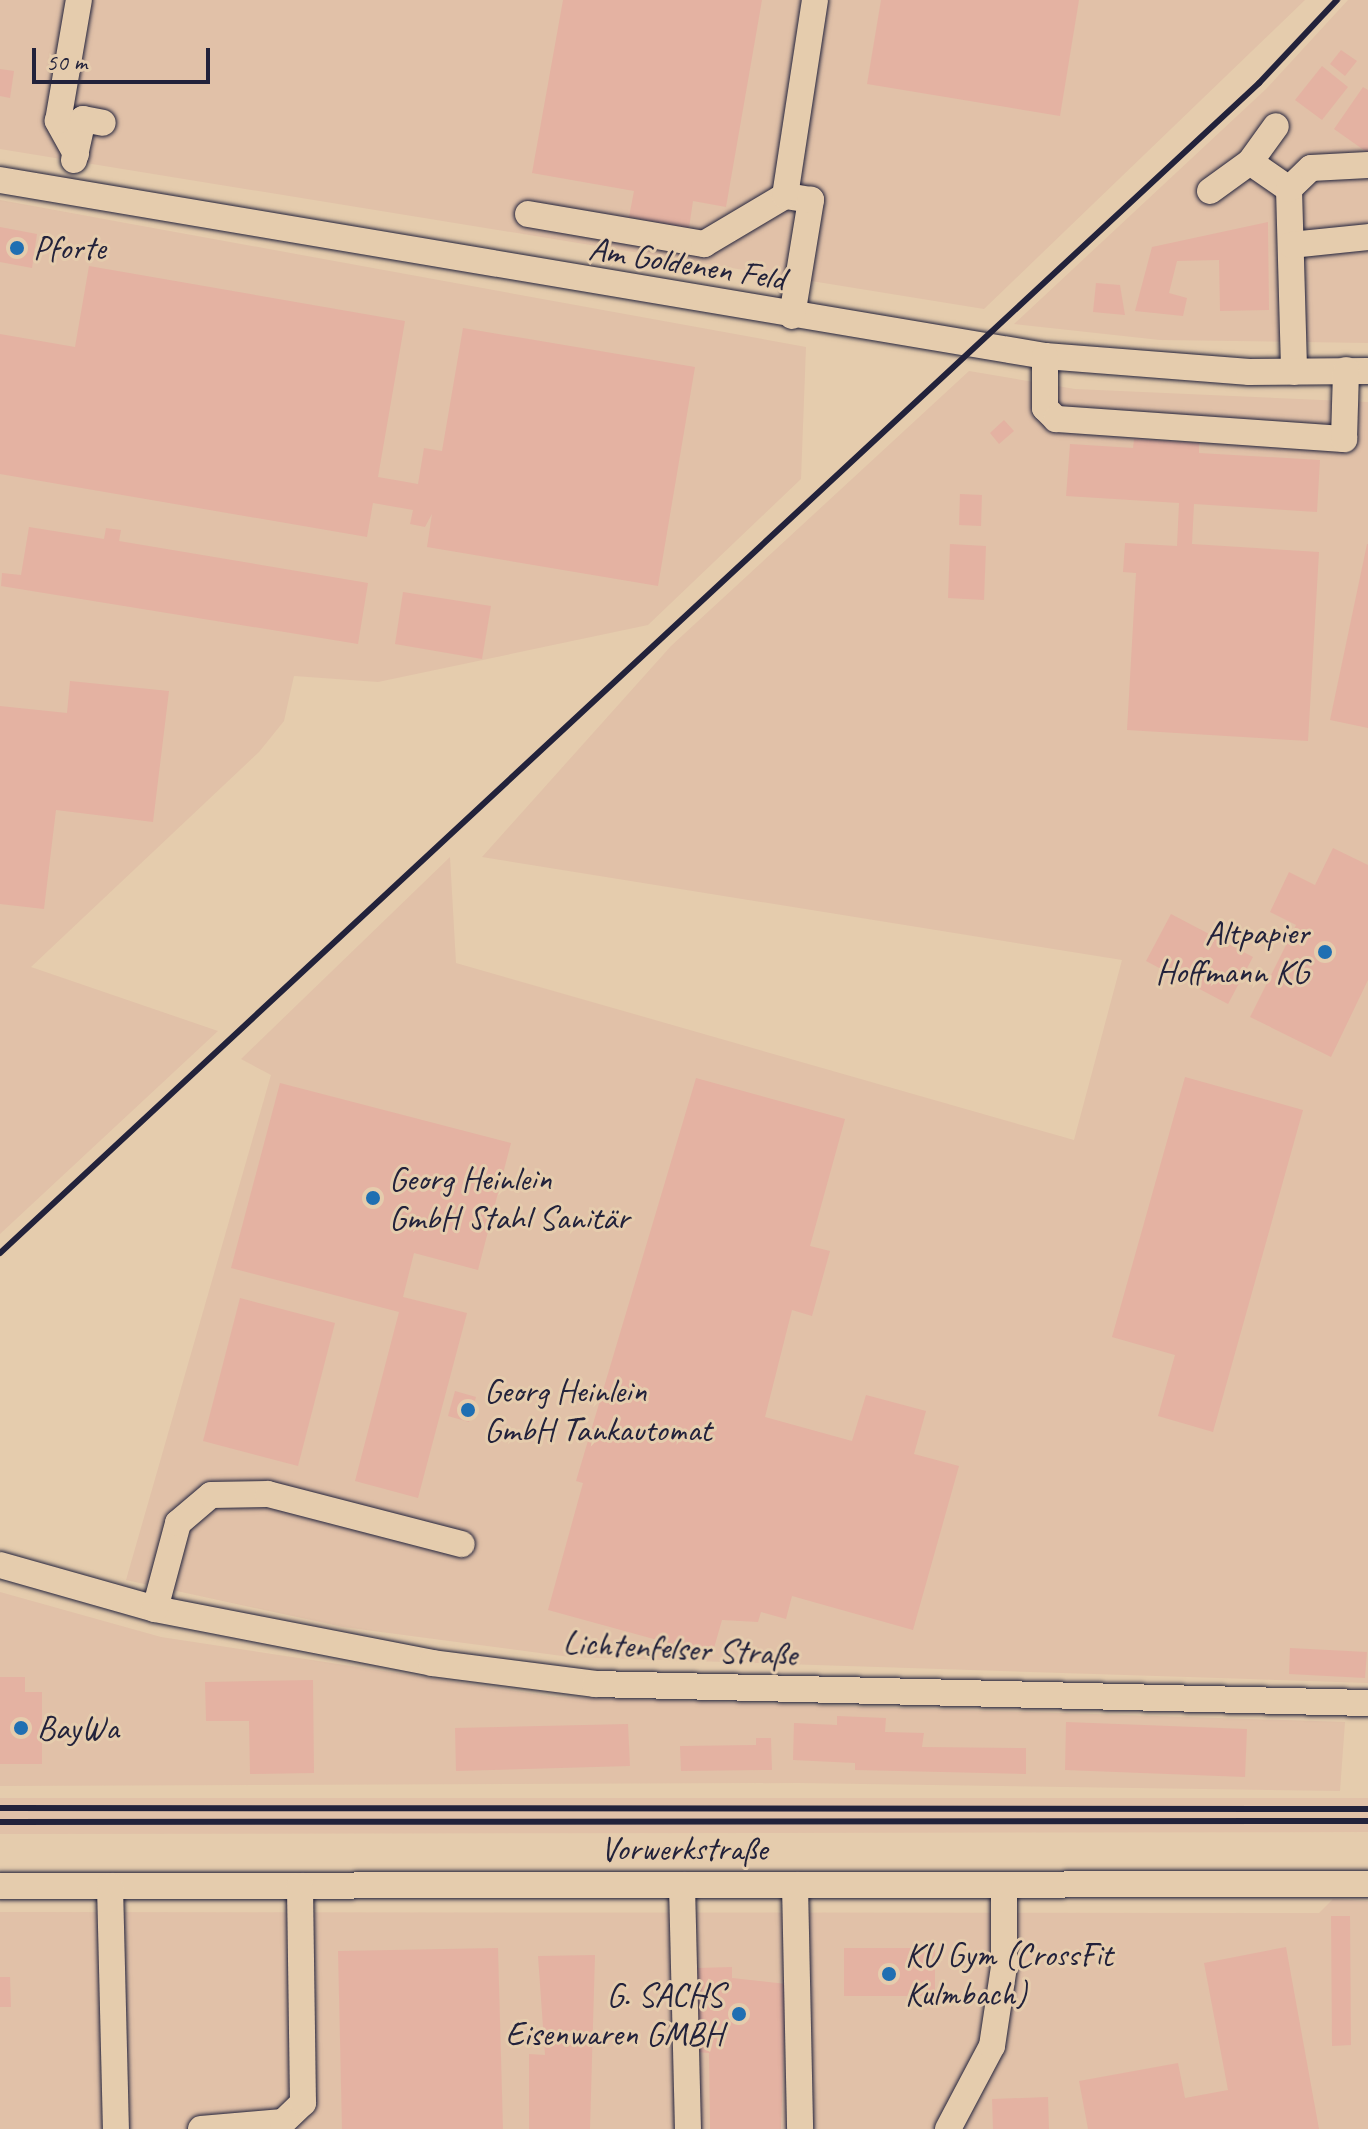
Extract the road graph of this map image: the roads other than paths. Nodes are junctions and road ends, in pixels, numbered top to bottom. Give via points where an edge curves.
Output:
1 (79, 0) edge
2 (815, 0) edge
3 (103, 123) dead end
4 (1276, 126) dead end
5 (76, 154) junction
6 (1250, 162) junction
7 (1368, 165) edge
8 (0, 180) edge
9 (1289, 189) junction
10 (68, 191) junction
11 (1210, 191) dead end
12 (785, 196) junction
13 (528, 214) dead end
14 (1368, 237) edge
15 (1291, 245) junction
16 (792, 316) junction
17 (1045, 356) junction
18 (1357, 371) edge
19 (1294, 372) junction
20 (462, 1544) dead end
21 (0, 1565) edge
22 (155, 1609) junction
23 (1368, 1703) edge
24 (1368, 1884) edge
25 (682, 1885) junction
26 (795, 1885) junction
27 (1004, 1885) junction
28 (0, 1886) edge
29 (110, 1886) junction
30 (300, 1886) junction
31 (116, 2129) edge
32 (201, 2129) edge
33 (688, 2129) edge
34 (800, 2129) edge
35 (948, 2129) edge

1 - 5 street via 58,121
2 - 12 street
3 - 5 street via 83,119
4 - 6 street
5 - 10 street
6 - 9 street
6 - 11 street
7 - 9 street via 1311,168
8 - 10 street, Am Goldenen Feld
9 - 15 street
10 - 16 street, Am Goldenen Feld
12 - 13 street via 704,244
12 - 16 street via 811,200
14 - 15 street
15 - 19 street
16 - 17 street, Am Goldenen Feld
17 - 18 street via 1045,408 1056,419 1344,439
17 - 19 street, Am Goldenen Feld
18 - 19 street, Am Goldenen Feld
20 - 22 street via 268,1494 211,1495 178,1523
21 - 22 street, Lichtenfelser Straße
22 - 23 street, Lichtenfelser Straße via 432,1663 595,1684
24 - 27 street, Vorwerkstraße
25 - 26 street, Vorwerkstraße
25 - 30 street, Vorwerkstraße
25 - 33 street
26 - 27 street, Vorwerkstraße
26 - 34 street
27 - 35 street via 1004,1967 992,2046
28 - 29 street, Vorwerkstraße
29 - 30 street, Vorwerkstraße
29 - 31 street
30 - 32 street via 303,2103 283,2122

